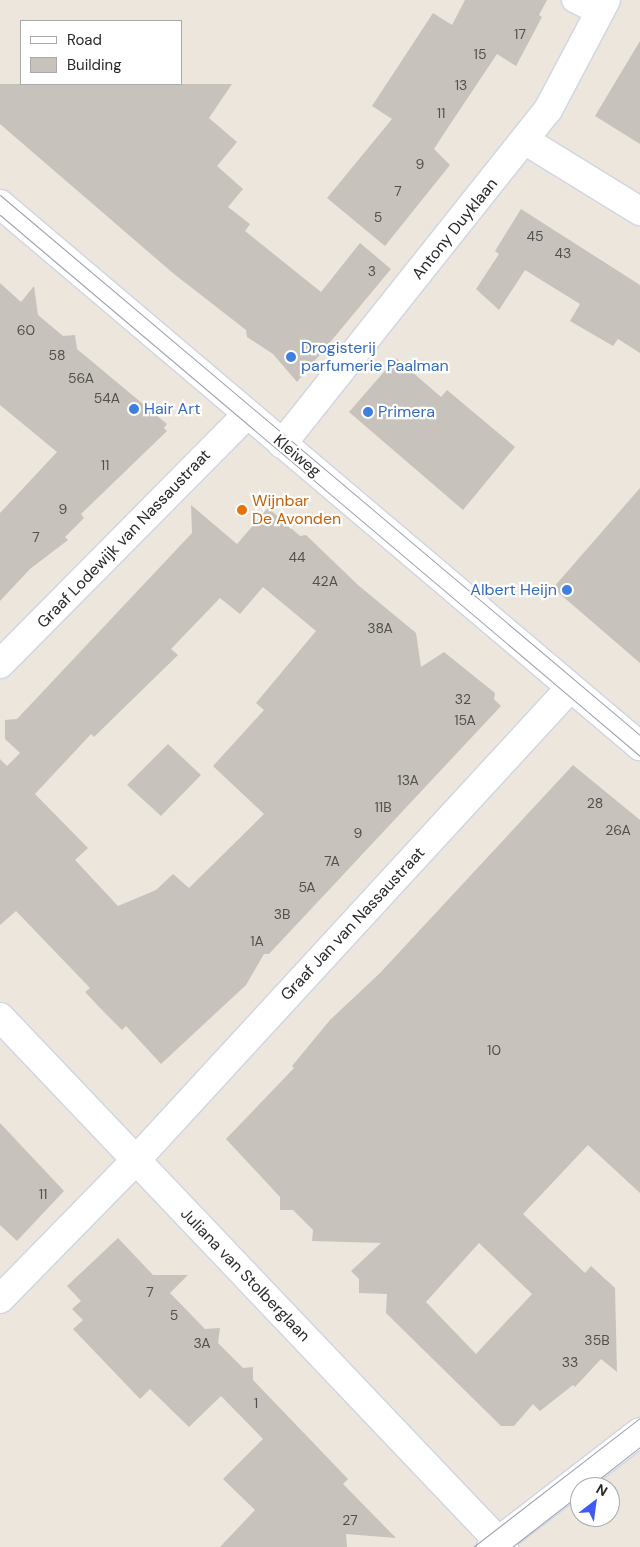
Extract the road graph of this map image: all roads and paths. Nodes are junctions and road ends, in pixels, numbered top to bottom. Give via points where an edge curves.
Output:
1 (574, 0) edge
2 (602, 7) edge
3 (526, 140) junction
4 (0, 204) edge
5 (640, 211) edge
6 (247, 414) junction
7 (282, 444) junction
8 (0, 664) edge
9 (570, 688) junction
10 (640, 746) edge
11 (0, 1017) edge
12 (136, 1160) junction
13 (0, 1299) edge
14 (640, 1432) edge
15 (496, 1542) edge

1 - 2 lane
2 - 3 street, Antony Duyklaan via 548,110
3 - 5 street
3 - 7 street, Antony Duyklaan
4 - 6 street, Kleiweg
6 - 7 street, Kleiweg
6 - 8 street, Graaf Lodewijk van Nassaustraat
7 - 9 street, Kleiweg
9 - 10 street, Kleiweg
9 - 12 street, Graaf Jan van Nassaustraat
11 - 12 street, Juliana van Stolberglaan
12 - 13 street, Graaf Jan van Nassaustraat
12 - 15 street, Juliana van Stolberglaan
14 - 15 street

